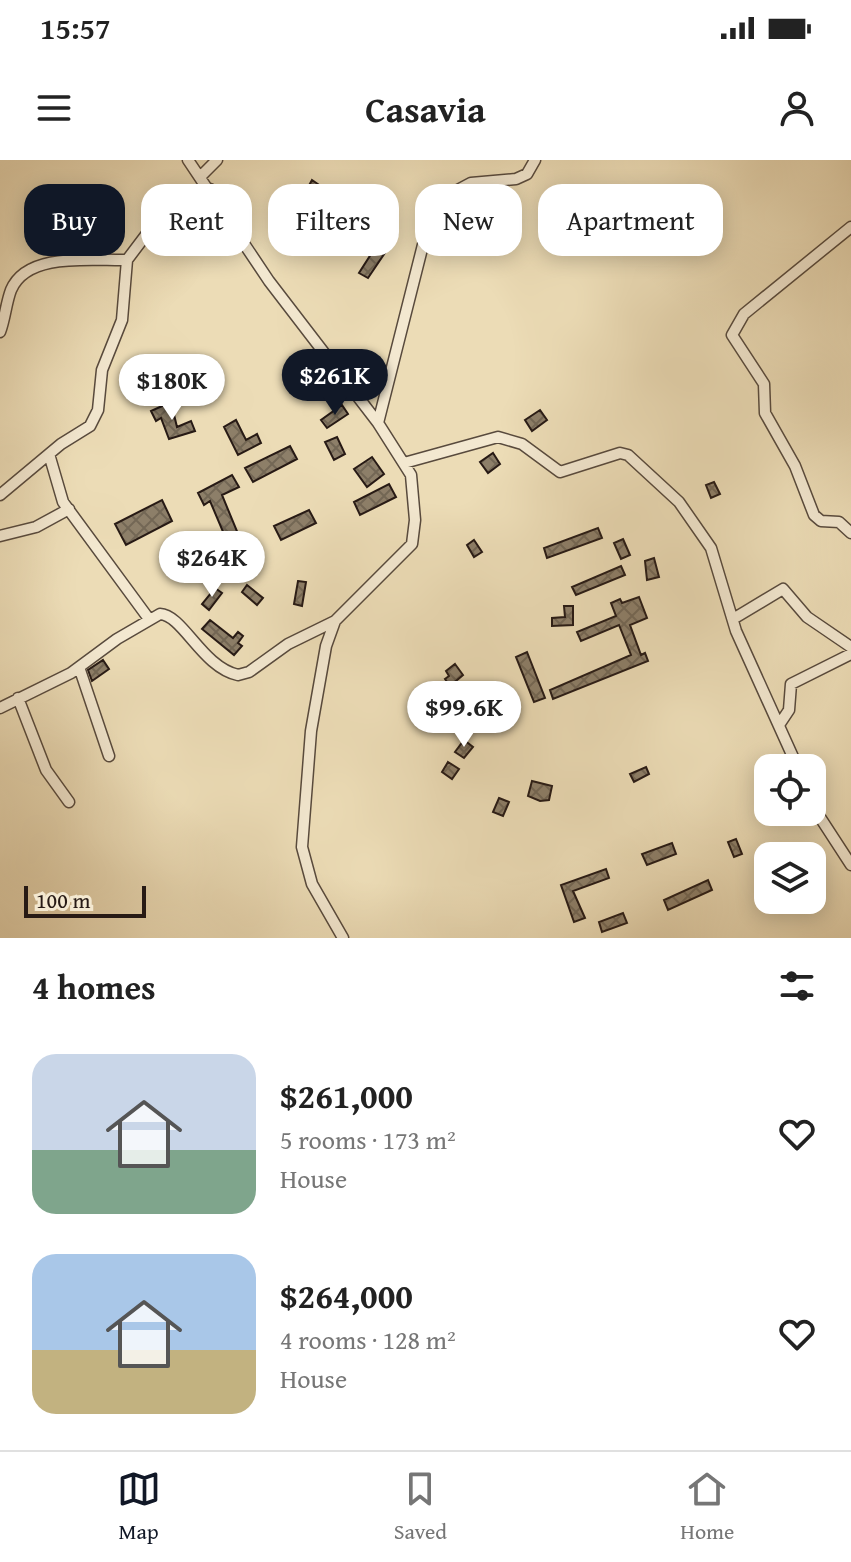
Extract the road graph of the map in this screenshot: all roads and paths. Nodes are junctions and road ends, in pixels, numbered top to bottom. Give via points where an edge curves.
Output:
1 (188, 160) edge
2 (217, 160) edge
3 (535, 160) edge
4 (200, 177) junction
5 (206, 184) edge
6 (851, 227) edge
7 (141, 241) edge
8 (252, 255) edge
9 (127, 260) junction
10 (0, 332) edge
11 (378, 423) junction
12 (49, 454) junction
13 (404, 463) junction
14 (2, 488) edge
15 (69, 509) junction
16 (851, 533) edge
17 (0, 536) edge
18 (149, 619) junction
19 (733, 619) junction
20 (335, 621) junction
21 (851, 647) edge
22 (851, 654) edge
23 (79, 667) junction
24 (18, 698) junction
25 (0, 708) edge
26 (779, 725) junction
27 (792, 754) edge
28 (109, 756) dead end
29 (69, 802) dead end
30 (826, 826) edge
31 (851, 865) edge
32 (343, 938) edge

1 - 4 street
2 - 4 street
3 - 11 street via 527,174 516,179 471,183 456,191 428,225
4 - 5 street
6 - 16 street via 744,314 732,335 764,384 765,413 795,466 814,515 839,522
7 - 9 street
8 - 11 street
9 - 10 street via 60,261 35,268 12,287
9 - 12 street via 122,320 102,370 95,419
11 - 13 street
12 - 14 street
12 - 15 street via 55,483
13 - 19 street via 498,437 522,444 560,472 612,454 628,455 679,502 711,548
13 - 20 street via 411,475 412,544
15 - 17 street via 36,527
15 - 18 street
18 - 20 street via 160,614 173,617 209,660 238,675
18 - 23 street
19 - 21 street via 783,589 807,617
19 - 26 street
20 - 32 street via 311,731 302,847 312,884
22 - 26 street via 791,684 789,710
23 - 24 street
23 - 28 street
24 - 25 street
24 - 29 street via 46,770
26 - 27 street
30 - 31 street

